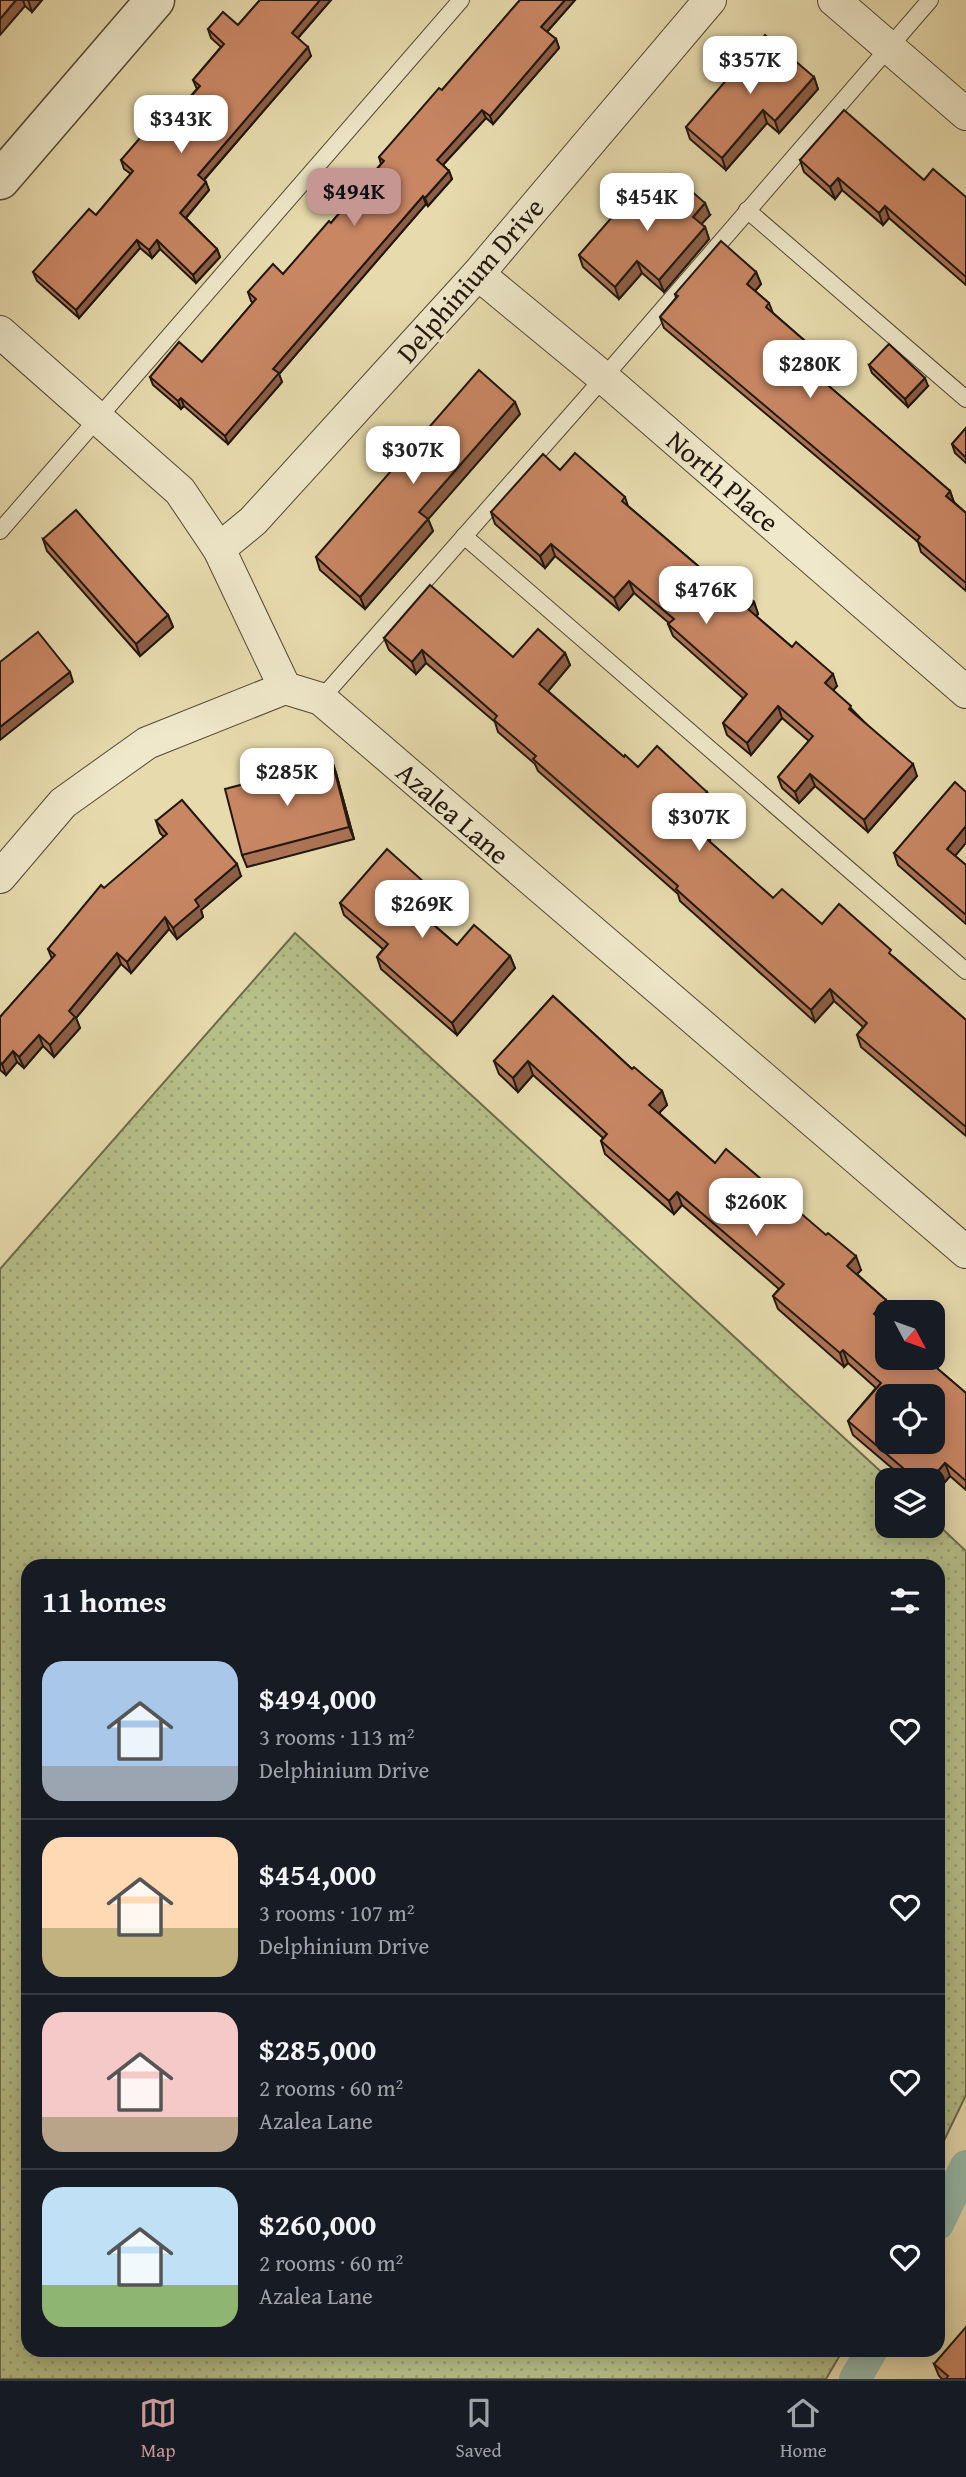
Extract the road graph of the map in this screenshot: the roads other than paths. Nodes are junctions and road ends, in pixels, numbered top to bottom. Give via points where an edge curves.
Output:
1 (155, 0) edge
2 (461, 0) edge
3 (710, 0) edge
4 (834, 0) edge
5 (930, 0) edge
6 (889, 47) junction
7 (966, 114) edge
8 (0, 180) edge
9 (747, 210) junction
10 (478, 274) junction
11 (0, 332) edge
12 (604, 378) junction
13 (966, 399) edge
14 (98, 418) junction
15 (0, 531) edge
16 (464, 536) junction
17 (219, 549) junction
18 (285, 688) junction
19 (966, 692) edge
20 (321, 699) junction
21 (0, 877) edge
22 (966, 971) edge
23 (966, 1252) edge

1 - 8 street
2 - 14 lane
3 - 10 street, Delphinium Drive
4 - 6 street
5 - 6 lane
6 - 7 street
6 - 9 lane
9 - 12 lane
9 - 13 lane
10 - 12 street, North Place
10 - 17 street, Delphinium Drive via 253,521
11 - 14 street
12 - 16 lane
12 - 19 street, North Place
14 - 15 lane
14 - 17 street via 180,491
16 - 20 lane
16 - 22 lane
17 - 18 street
18 - 20 street, Azalea Lane
18 - 21 street via 146,743 63,803
20 - 23 street, Azalea Lane

